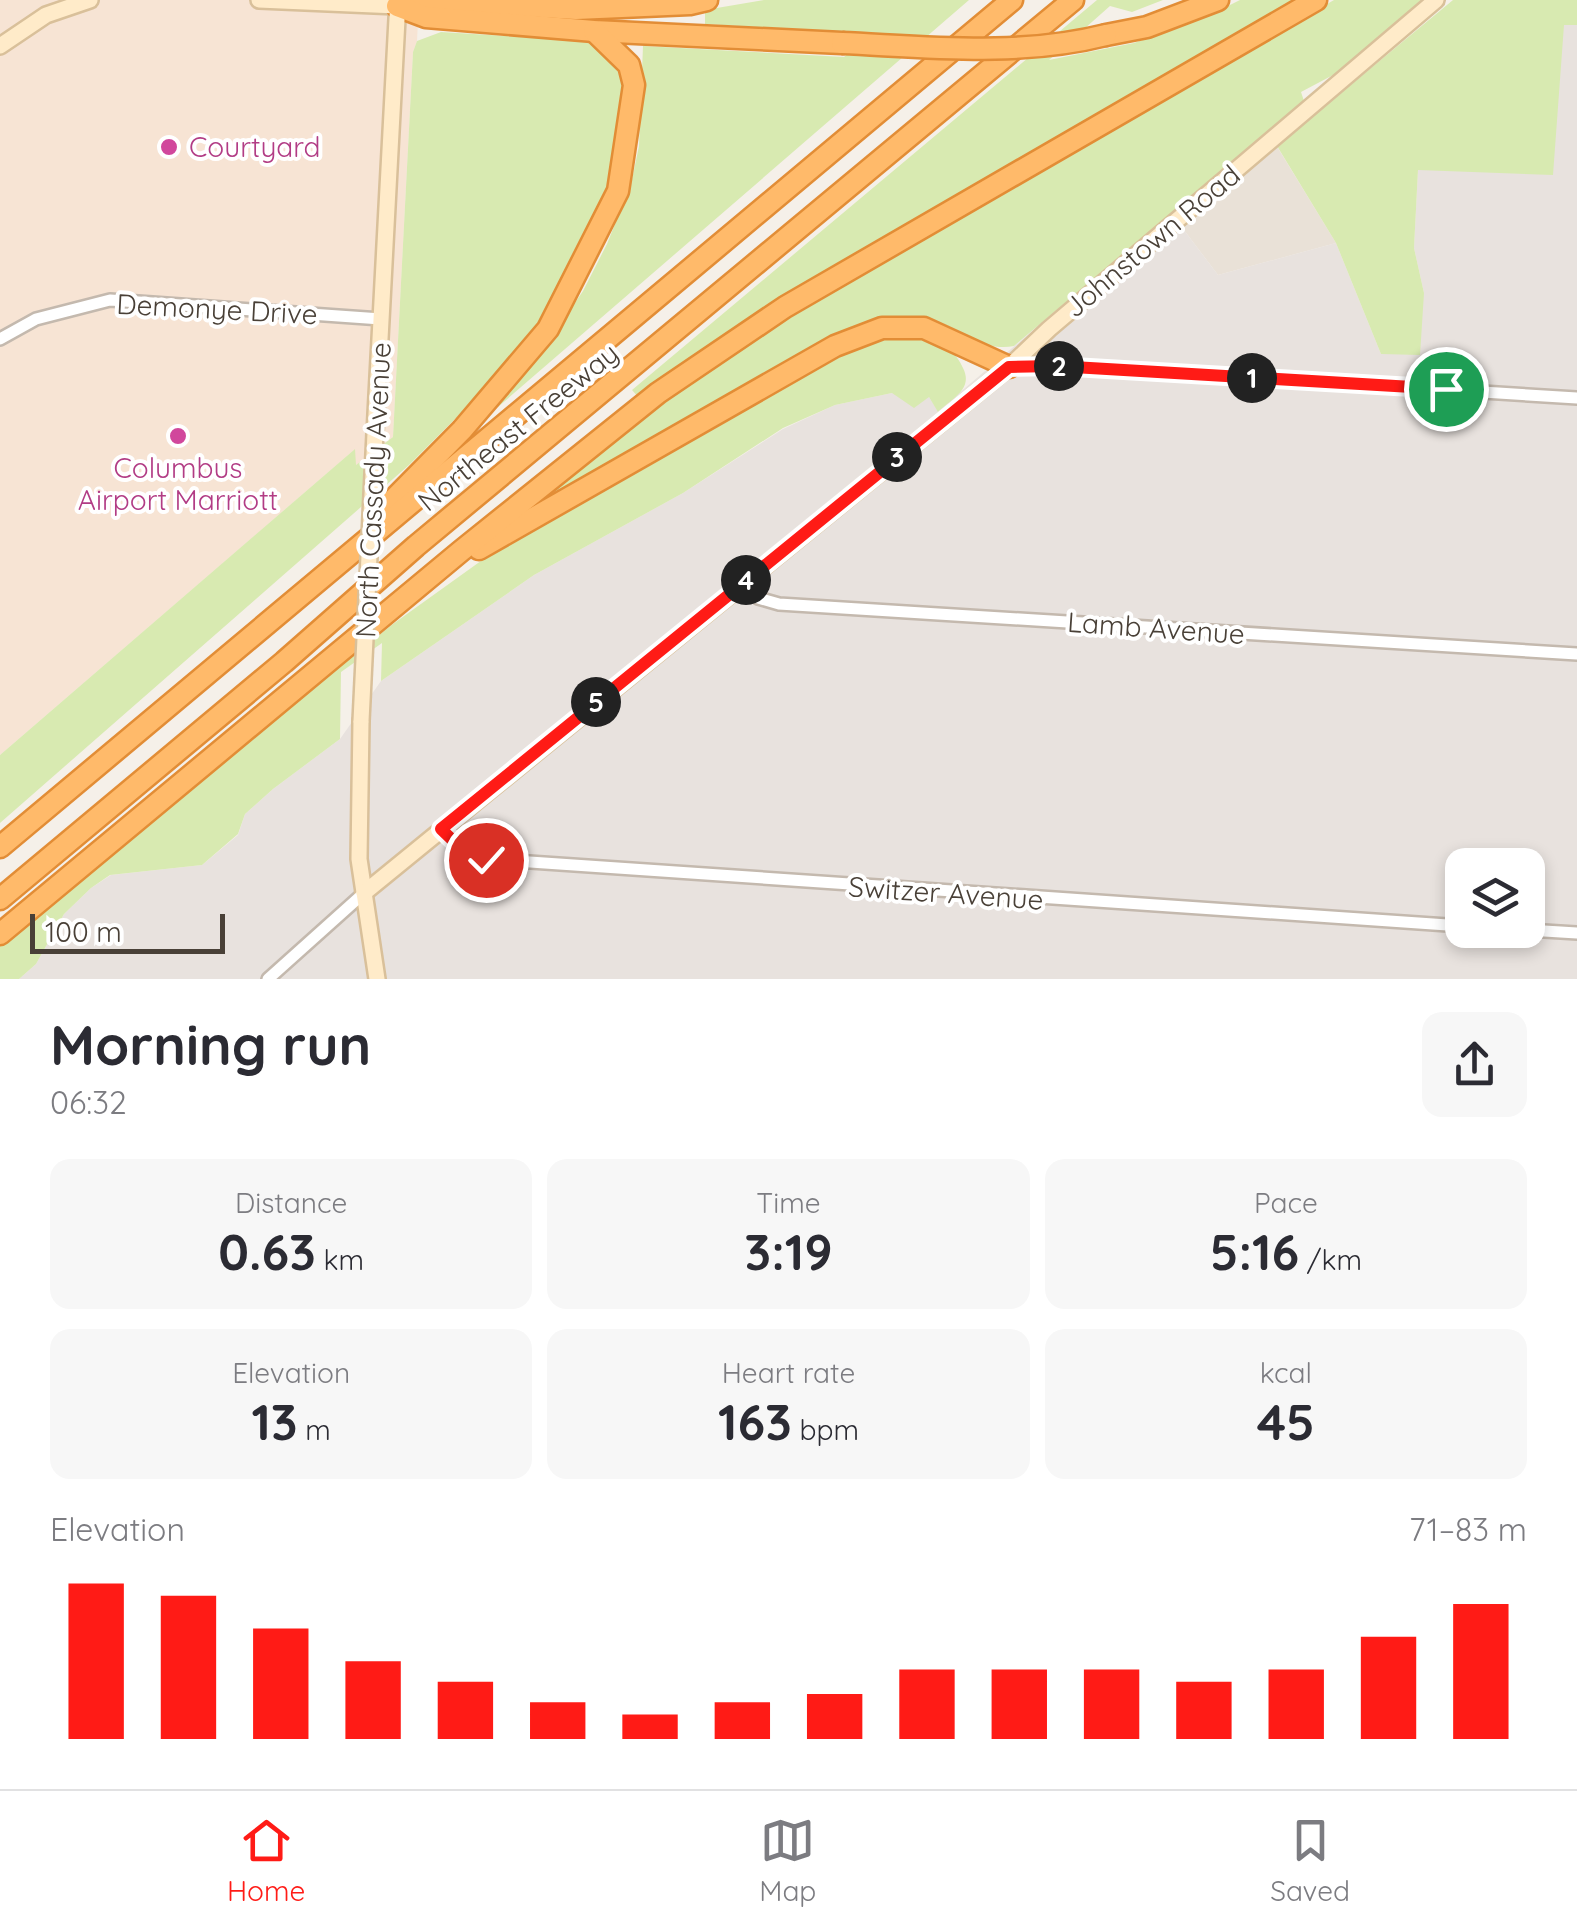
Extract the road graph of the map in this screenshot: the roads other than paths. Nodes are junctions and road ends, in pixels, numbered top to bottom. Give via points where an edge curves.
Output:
1 (90, 0) edge
2 (260, 0) edge
3 (707, 0) edge
4 (1002, 0) edge
5 (1012, 0) edge
6 (1073, 0) edge
7 (1182, 0) edge
8 (1218, 0) edge
9 (1316, 0) edge
10 (1436, 0) edge
11 (398, 3) edge
12 (594, 30) junction
13 (1106, 35) junction
14 (967, 37) junction
15 (0, 46) edge
16 (381, 319) junction
17 (0, 339) edge
18 (1009, 367) junction
19 (1577, 398) edge
20 (322, 576) junction
21 (742, 583) junction
22 (422, 584) junction
23 (1577, 654) edge
24 (441, 829) junction
25 (0, 847) edge
26 (364, 893) junction
27 (0, 899) edge
28 (1445, 925) edge
29 (1545, 931) edge
30 (1577, 933) edge
31 (0, 934) edge
32 (268, 979) edge
33 (378, 979) edge

1 - 15 main road via 46,15
2 - 11 main road
3 - 11 highway via 576,8
4 - 14 highway
5 - 14 highway, Northeast Freeway
6 - 27 highway, Northeast Freeway
7 - 13 highway
8 - 13 highway
9 - 22 highway via 736,340 590,444
10 - 18 main road, Johnstown Road
11 - 12 highway via 426,17
11 - 16 main road, North Cassady Avenue
12 - 13 highway, bridge via 1013,48
12 - 20 highway via 628,64 634,85 618,191 548,329
14 - 20 highway, Northeast Freeway
16 - 17 street, Demonye Drive via 110,300 36,319
16 - 26 main road, North Cassady Avenue, bridge via 358,794
18 - 19 street
18 - 21 main road, Johnstown Road
18 - 22 highway via 924,328 882,328 835,346
20 - 25 highway, Northeast Freeway
21 - 23 street, Lamb Avenue via 758,598 779,604
21 - 24 main road, Johnstown Road
22 - 31 highway
24 - 26 main road, Johnstown Road
24 - 28 street, Switzer Avenue via 467,854 486,860
26 - 32 street, Johnstown Road
26 - 33 main road, North Cassady Avenue
29 - 30 street

